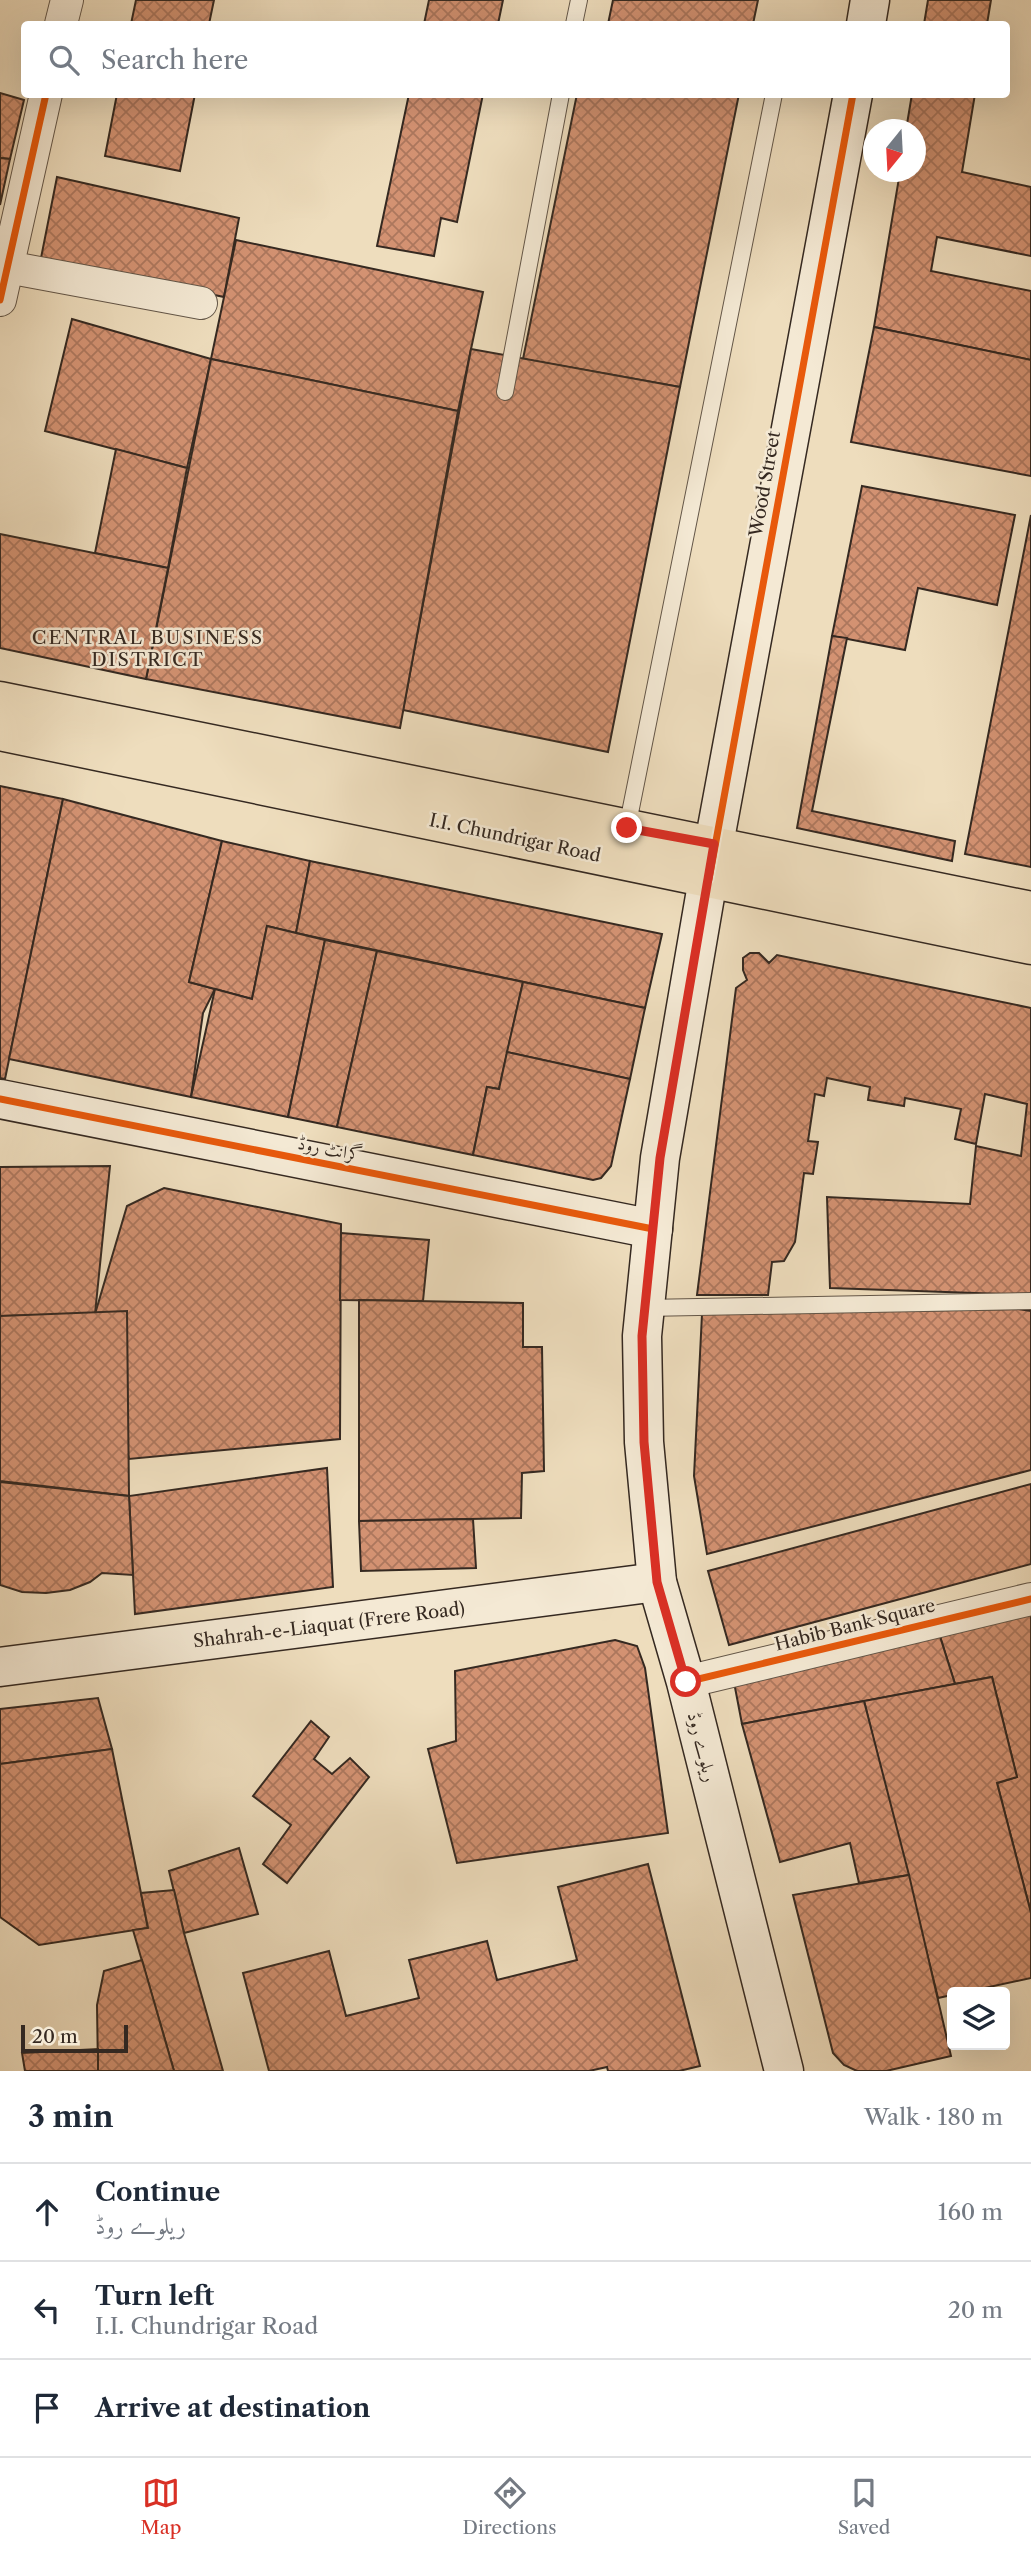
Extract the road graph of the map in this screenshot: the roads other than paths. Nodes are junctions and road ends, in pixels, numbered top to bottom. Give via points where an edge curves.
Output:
1 (67, 0) edge
2 (579, 0) edge
3 (870, 0) edge
4 (62, 21) edge
5 (576, 21) edge
6 (866, 21) edge
7 (45, 98) edge
8 (560, 98) edge
9 (773, 98) edge
10 (852, 98) edge
11 (7, 267) junction
12 (0, 300) edge
13 (201, 303) dead end
14 (505, 392) dead end
15 (0, 701) edge
16 (0, 731) edge
17 (627, 828) junction
18 (712, 862) junction
19 (1031, 911) edge
20 (1031, 945) edge
21 (0, 1099) edge
22 (653, 1229) junction
23 (1031, 1301) edge
24 (645, 1308) junction
25 (657, 1582) junction
26 (1031, 1599) edge
27 (0, 1667) edge
28 (686, 1682) junction
29 (784, 2071) edge

1 - 4 street
2 - 5 lane
3 - 6 main road
7 - 11 street
8 - 14 lane
9 - 17 lane
10 - 18 main road, Wood Street
11 - 12 street
11 - 13 street
15 - 17 main road, I.I. Chundrigar Road
16 - 18 main road, I.I. Chundrigar Road
17 - 18 main road, I.I. Chundrigar Road
18 - 19 main road, I.I. Chundrigar Road
18 - 20 main road, I.I. Chundrigar Road
18 - 22 main road, ریلوے روڈ via 660,1158
21 - 22 main road, گرانٹ روڈ
22 - 24 main road, ریلوے روڈ
23 - 24 lane
24 - 25 main road, ریلوے روڈ via 644,1442
25 - 27 main road, Shahrah-e-Liaquat (Frere Road)
25 - 28 main road, ریلوے روڈ
26 - 28 street, Habib Bank Square
28 - 29 main road, ریلوے روڈ

